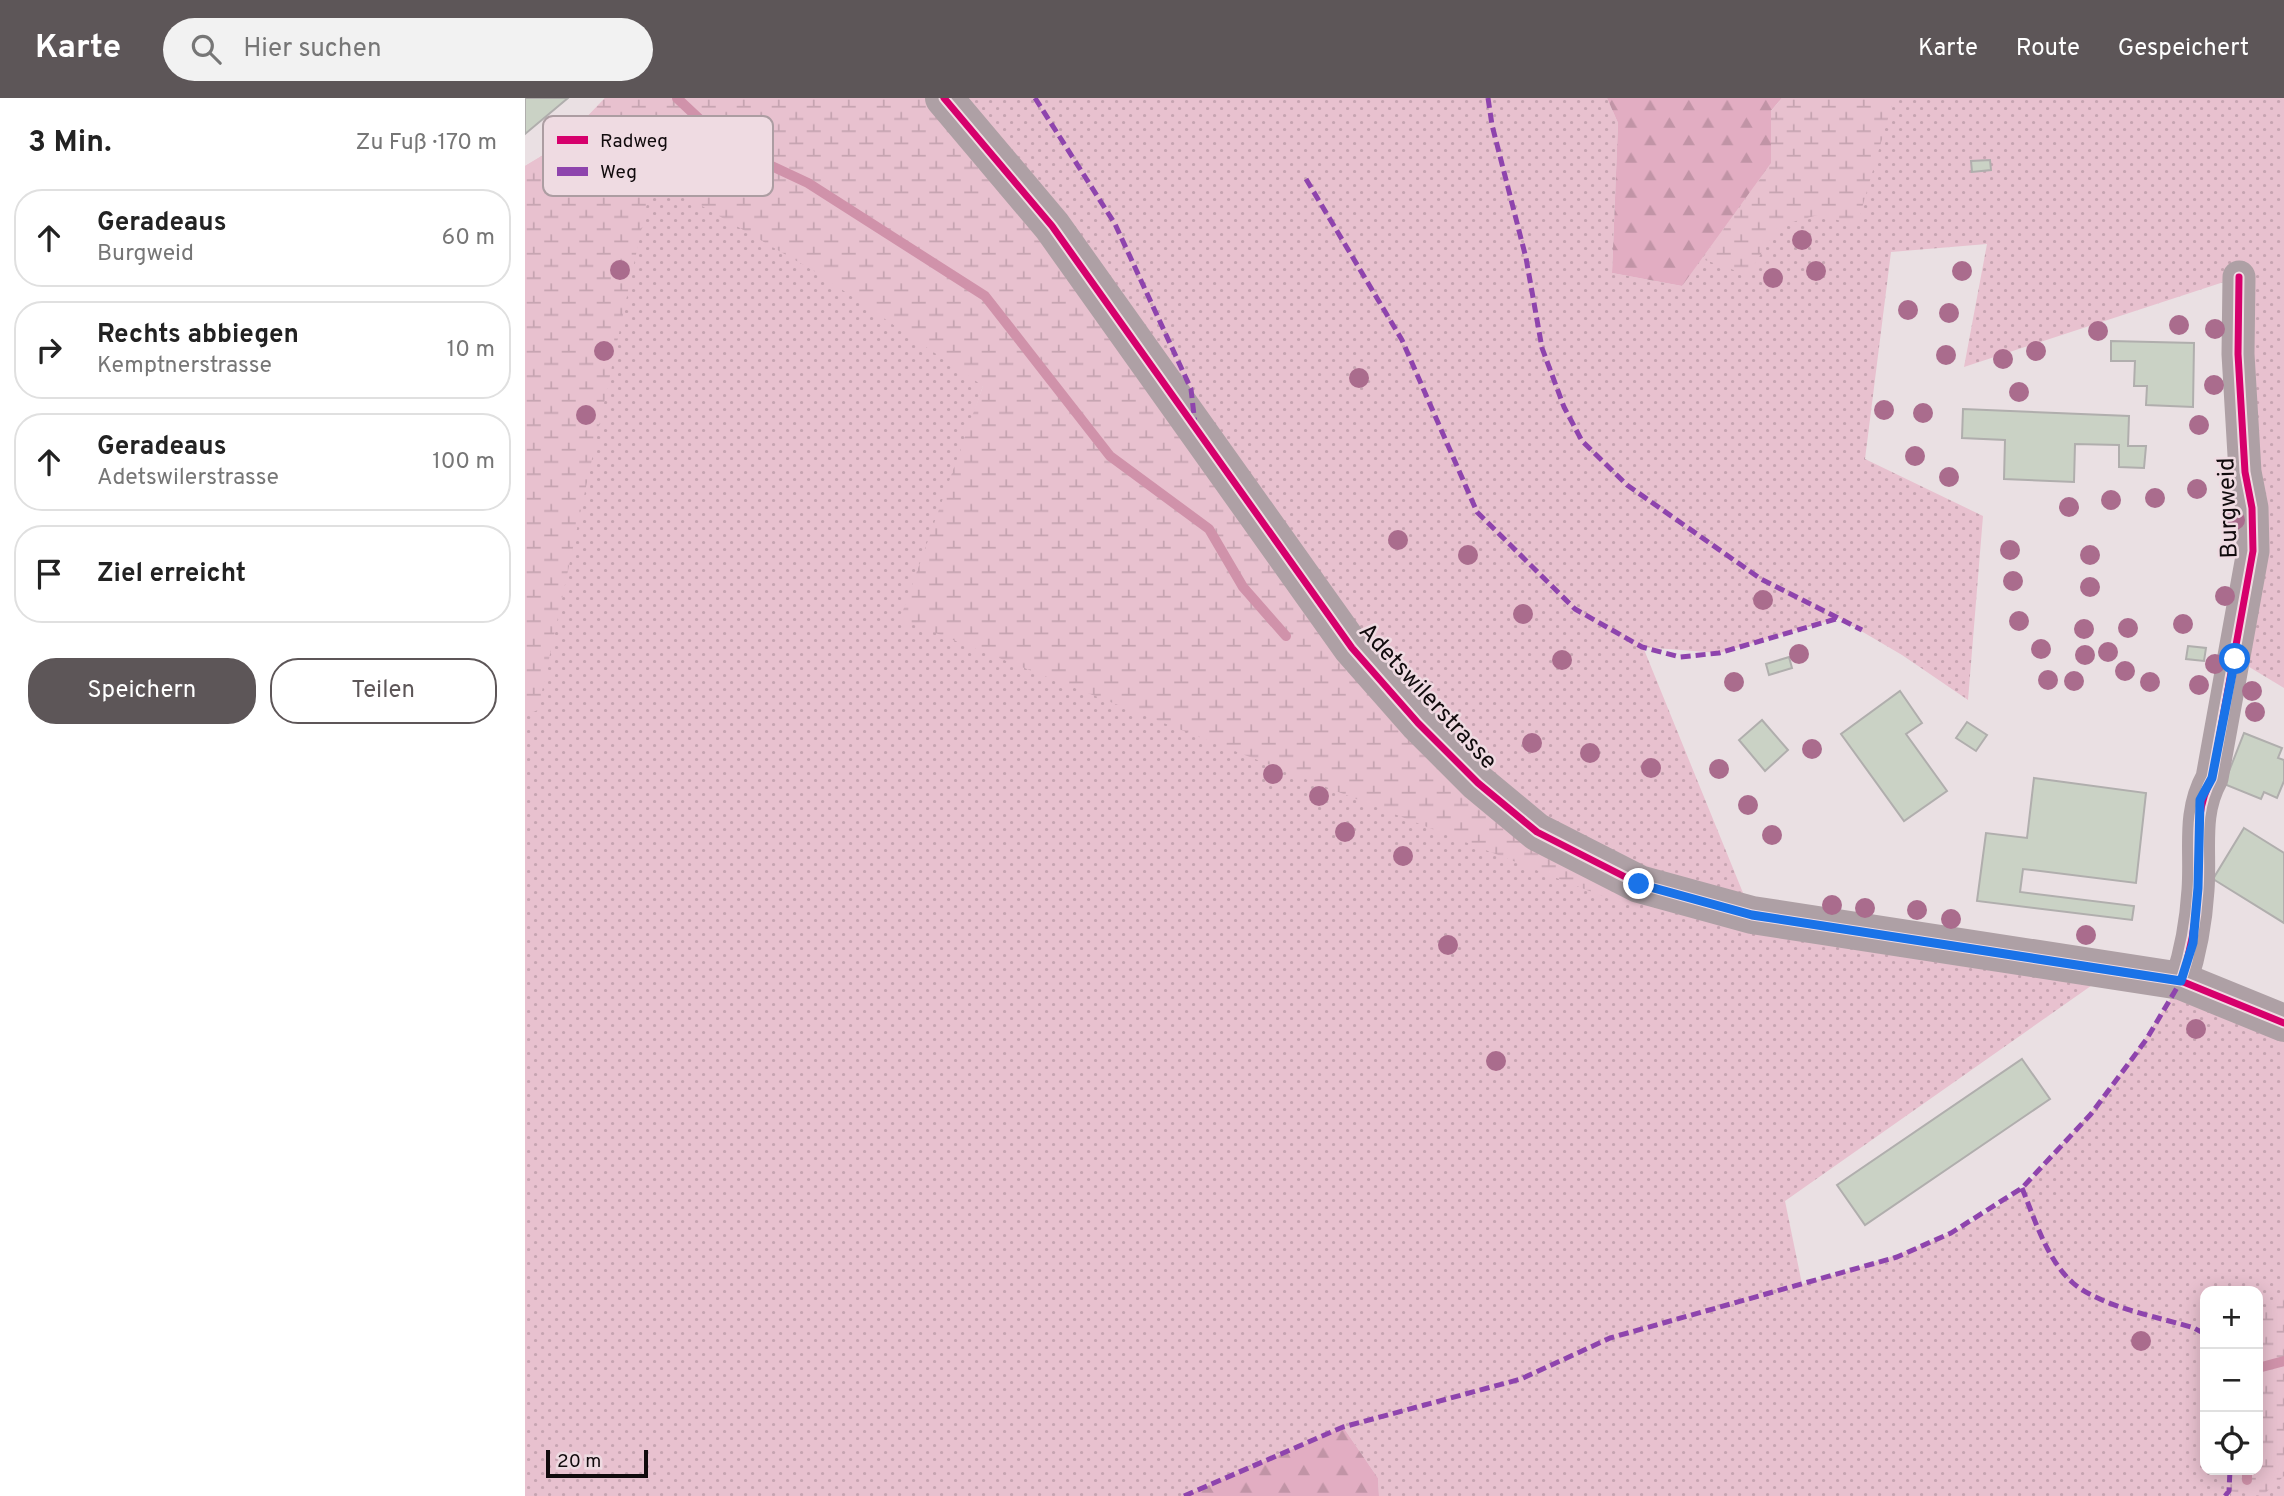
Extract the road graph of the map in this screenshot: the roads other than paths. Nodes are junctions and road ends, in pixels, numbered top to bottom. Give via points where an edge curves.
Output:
1 (944, 98) edge
2 (2239, 276) dead end
3 (2181, 981) junction
4 (2284, 1023) edge

1 - 3 street, Adetswilerstrasse via 1052,226 1352,648 1478,783 1537,832 1639,884 1752,915
2 - 3 street, Burgweid via 2238,354 2253,551 2212,778 2200,800 2193,943
3 - 4 street, Adetswilerstrasse

